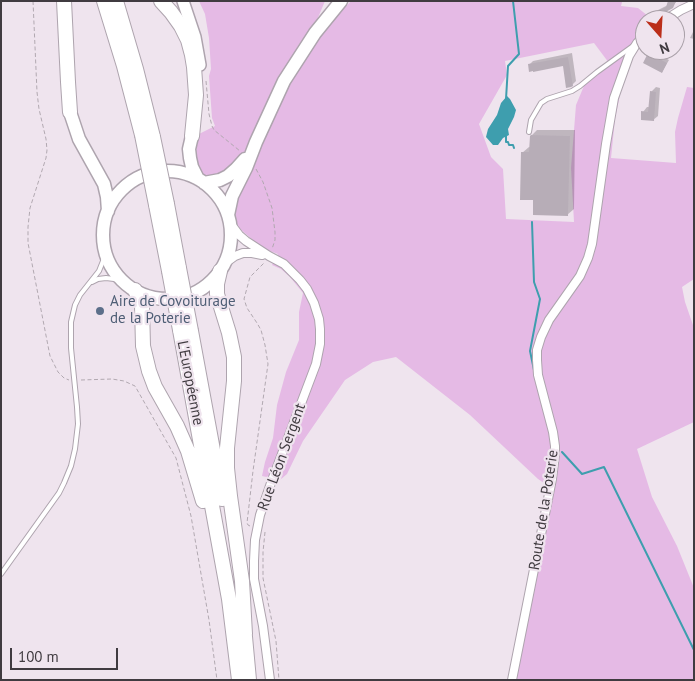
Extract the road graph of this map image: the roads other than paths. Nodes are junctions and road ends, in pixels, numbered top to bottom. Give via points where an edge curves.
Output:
1 (58, 1) edge
2 (64, 1) edge
3 (104, 1) edge
4 (116, 1) edge
5 (162, 1) edge
6 (183, 1) edge
7 (340, 1) edge
8 (694, 4) edge
9 (681, 10) edge
10 (635, 45) edge
11 (635, 47) edge
12 (70, 112) junction
13 (529, 132) dead end
14 (148, 136) junction
15 (192, 136) junction
16 (248, 158) junction
17 (201, 181) junction
18 (108, 212) junction
19 (229, 219) junction
20 (105, 247) junction
21 (269, 256) junction
22 (222, 268) junction
23 (90, 283) junction
24 (130, 286) junction
25 (185, 330) junction
26 (222, 561) junction
27 (1, 574) edge
28 (245, 634) junction
29 (239, 680) edge
30 (250, 680) edge
31 (270, 680) edge
32 (512, 680) edge

1 - 12 main road via 63,76
2 - 12 highway
3 - 14 highway, L'Européenne
4 - 14 highway, L'Européenne via 136,69
5 - 15 highway via 181,26 190,45 196,95
6 - 15 main road via 195,36 200,67 200,98
7 - 16 main road via 291,68
8 - 9 street
10 - 13 lane via 572,91 541,103 531,120
11 - 32 street, Route de la Poterie via 627,60 614,98 588,258 580,276 549,320 537,350 538,374 553,432 555,455
12 - 18 main road via 104,184
14 - 25 highway, L'Européenne, bridge
15 - 17 main road via 189,149 192,168
16 - 17 main road via 220,180
16 - 19 main road via 232,196
17 - 18 main road via 174,172 145,175 124,188
17 - 19 main road via 218,196
18 - 20 main road
19 - 21 street, Rue Léon Sergent via 242,238
19 - 22 main road via 230,246
20 - 23 lane via 101,268
20 - 24 main road via 111,265
21 - 22 street via 243,253
21 - 31 street, Rue Léon Sergent via 288,268 307,289 316,308 321,334 316,364 257,528 254,579
22 - 24 main road via 205,286 183,297 158,298
22 - 28 highway via 217,294 234,357 227,462 242,581
23 - 24 lane via 114,278
23 - 27 lane via 80,295 72,316 70,341 77,413 72,461 59,493
24 - 26 highway via 142,306 143,346 149,370 188,451 213,546
25 - 26 highway, L'Européenne
25 - 28 highway, L'Européenne via 233,559
26 - 29 highway, L'Européenne
28 - 30 highway, L'Européenne

